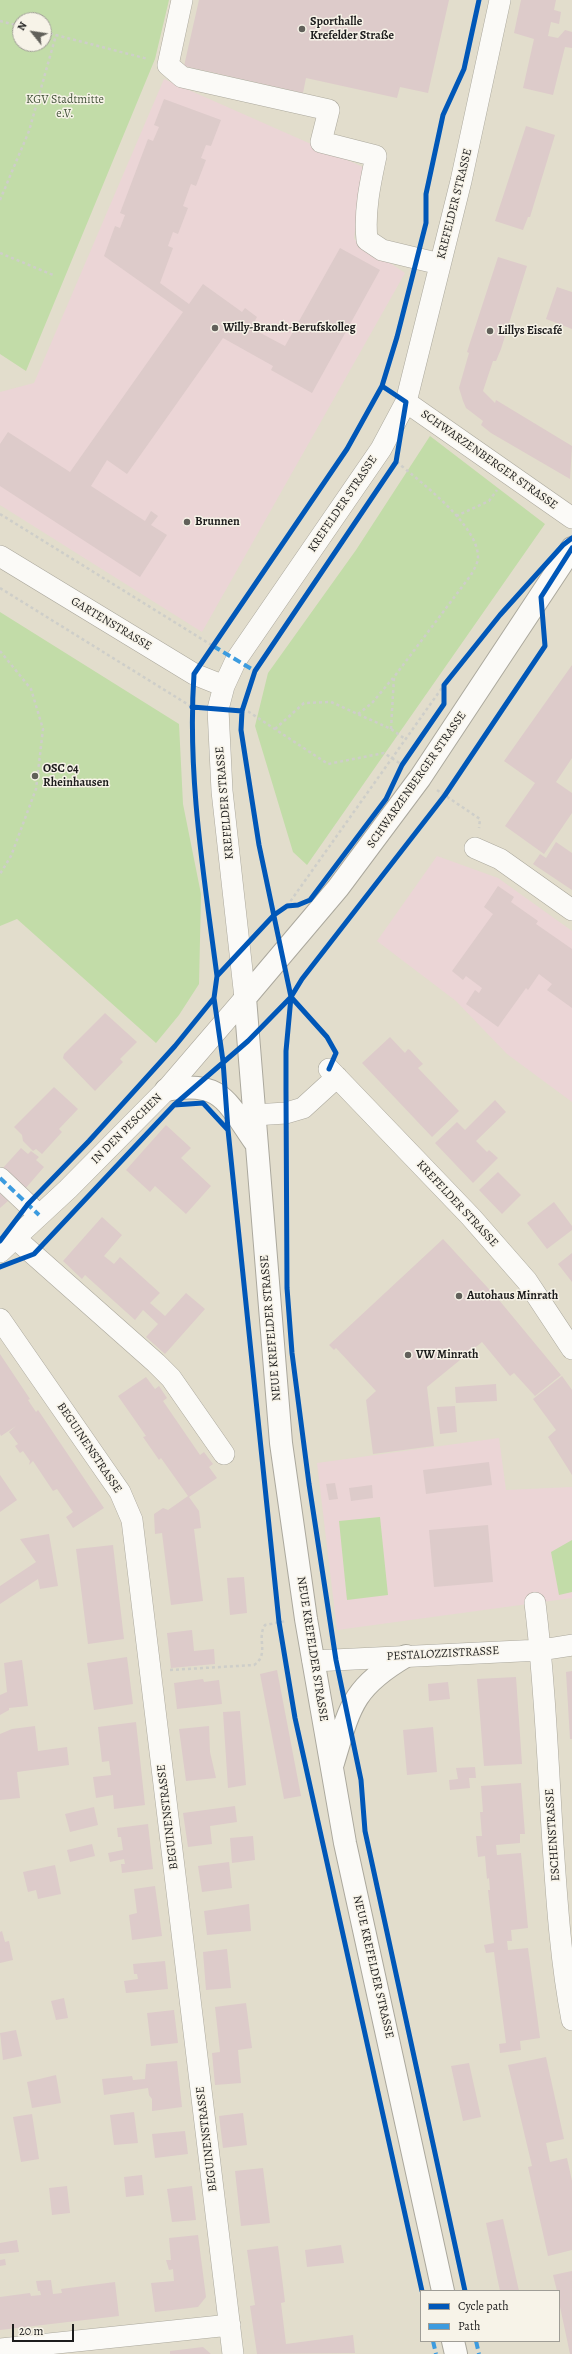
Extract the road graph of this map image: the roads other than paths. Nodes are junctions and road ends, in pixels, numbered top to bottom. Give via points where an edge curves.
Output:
1 (182, 0) edge
2 (500, 0) edge
3 (440, 264) junction
4 (406, 402) junction
5 (572, 518) edge
6 (572, 548) edge
7 (0, 556) edge
8 (224, 686) junction
9 (475, 848) road end
10 (572, 910) edge
11 (245, 998) junction
12 (166, 1090) junction
13 (254, 1115) junction
14 (255, 1142) junction
15 (0, 1178) edge
16 (39, 1215) junction
17 (15, 1238) junction
18 (0, 1252) edge
19 (0, 1319) edge
20 (572, 1349) edge
21 (224, 1454) dead end
22 (535, 1603) dead end
23 (572, 1645) edge
24 (541, 1650) junction
25 (406, 1656) junction
26 (313, 1661) junction
27 (332, 1770) junction
28 (572, 2020) edge
29 (442, 2290) edge
30 (230, 2325) junction
31 (453, 2342) edge
32 (0, 2349) edge
33 (233, 2354) edge
34 (456, 2354) edge

1 - 3 street via 168,65 182,77 329,110 321,142 376,156 369,192 366,226 368,240 382,250
2 - 3 street, KREFELDER STRASSE via 461,181
3 - 4 street, KREFELDER STRASSE
4 - 5 street, SCHWARZENBERGER STRASSE
4 - 8 street, KREFELDER STRASSE via 381,449 236,660
6 - 11 main road, SCHWARZENBERGER STRASSE via 420,778 338,888
7 - 8 street, GARTENSTRASSE via 194,674
8 - 11 street, KREFELDER STRASSE via 218,709 222,791
9 - 10 street via 500,859
11 - 12 street, IN DEN PESCHEN
11 - 13 main road, NEUE KREFELDER STRASSE
12 - 14 main road via 195,1086 217,1093 227,1102
12 - 16 street, IN DEN PESCHEN
13 - 14 main road, NEUE KREFELDER STRASSE
13 - 20 street, KREFELDER STRASSE via 286,1113 303,1108 333,1073 471,1216 527,1281
14 - 26 main road, NEUE KREFELDER STRASSE via 281,1442
15 - 16 street
16 - 17 street, IN DEN PESCHEN
17 - 18 street, IN DEN PESCHEN
17 - 21 street via 171,1378
19 - 30 street, BEGUINENSTRASSE via 120,1492 132,1520
22 - 24 street, ESCHENSTRASSE
23 - 24 street, PESTALOZZISTRASSE
24 - 25 street, PESTALOZZISTRASSE
24 - 28 street, ESCHENSTRASSE via 556,1883 566,1988
25 - 26 street, PESTALOZZISTRASSE
25 - 27 main road via 381,1671 361,1690 348,1713
26 - 27 main road, NEUE KREFELDER STRASSE
27 - 29 main road, NEUE KREFELDER STRASSE via 345,1843
30 - 32 street
30 - 33 street, BEGUINENSTRASSE
31 - 34 main road

